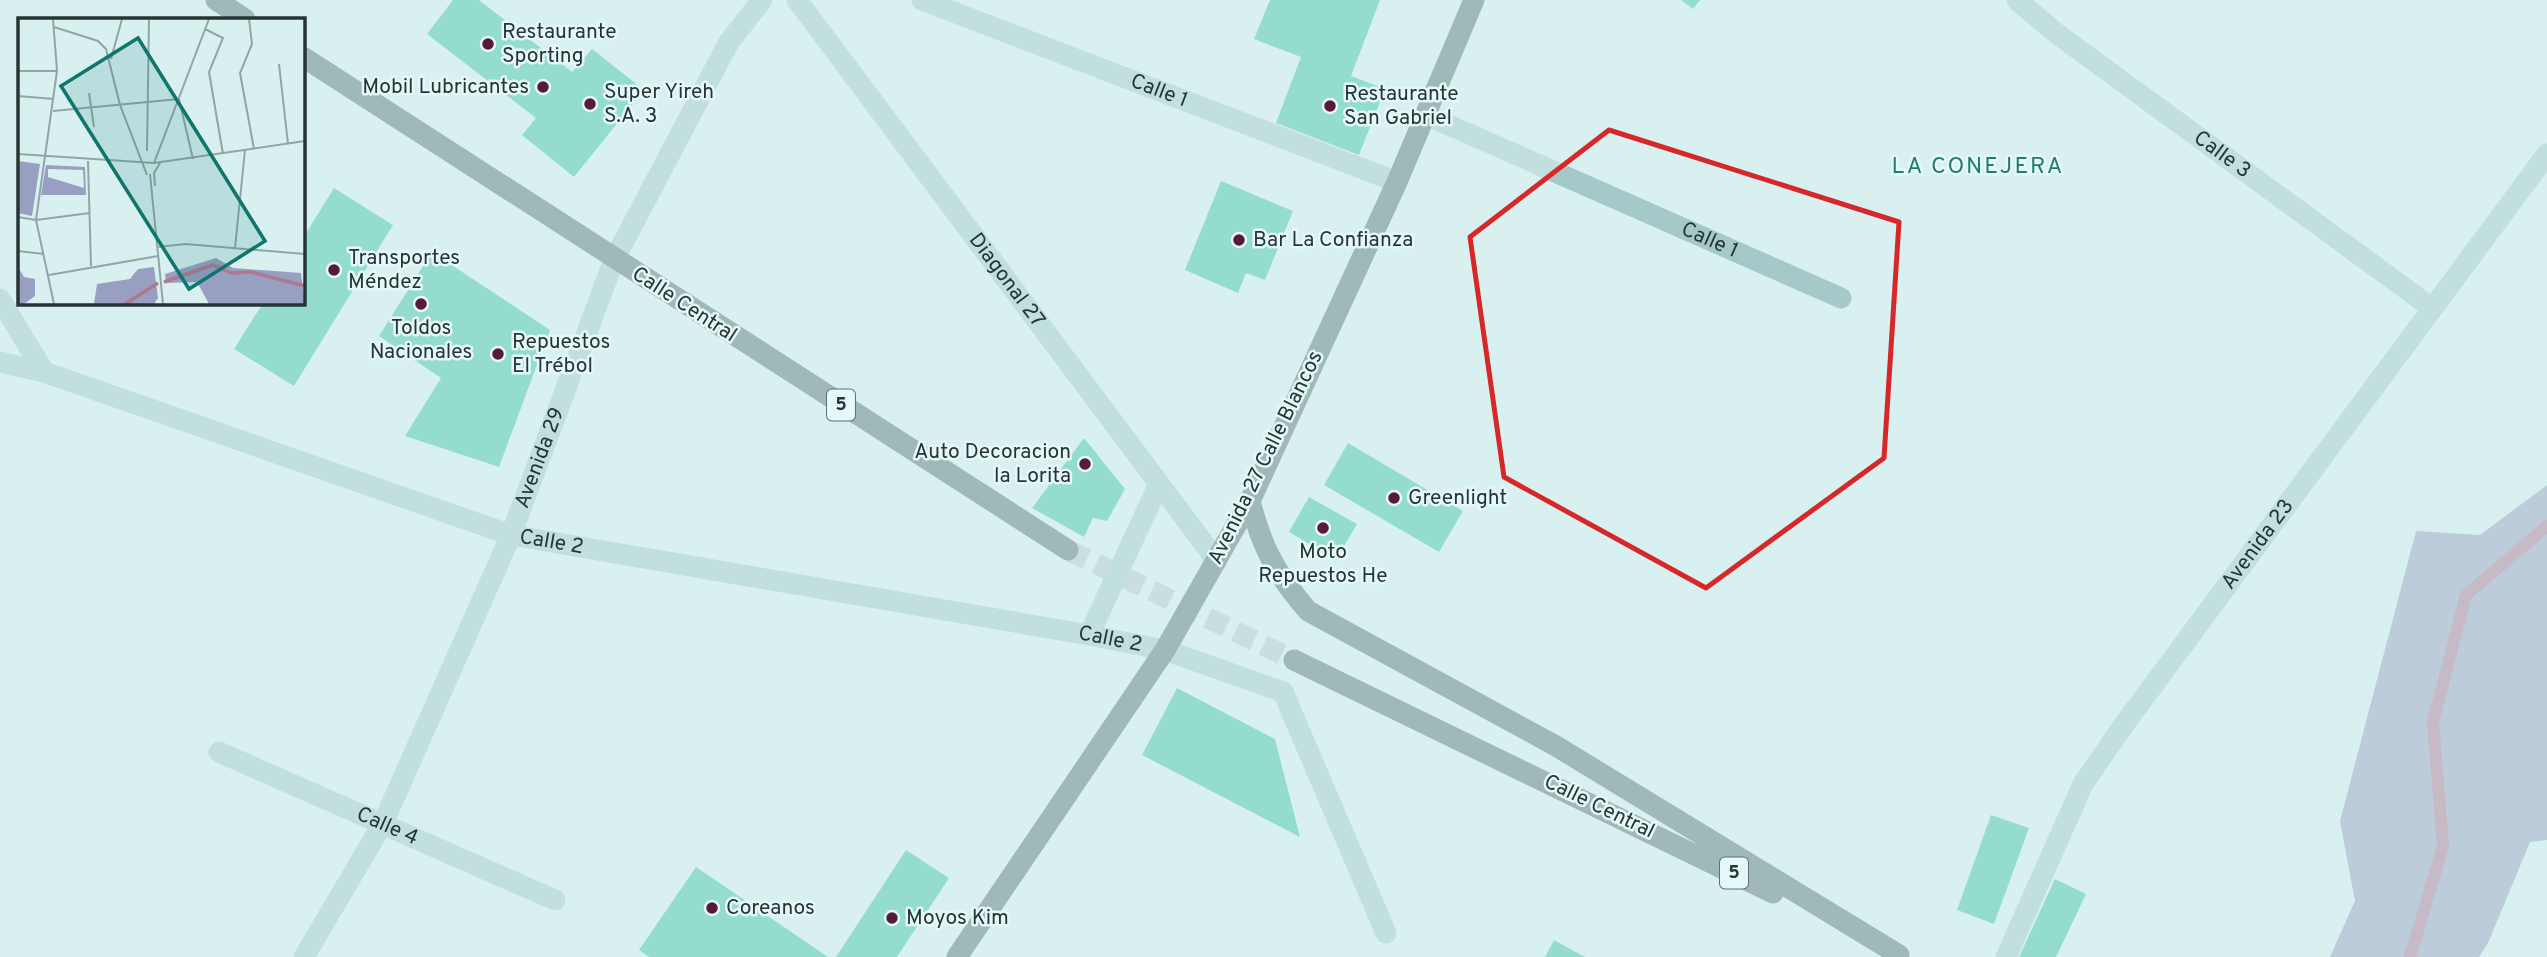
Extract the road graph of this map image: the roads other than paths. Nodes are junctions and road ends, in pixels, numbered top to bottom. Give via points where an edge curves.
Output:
1 (216, 0) edge
2 (762, 0) edge
3 (797, 0) edge
4 (922, 0) edge
5 (1474, 0) edge
6 (2017, 0) edge
7 (243, 18) edge
8 (304, 58) edge
9 (1426, 114) junction
10 (2547, 154) edge
11 (1397, 182) junction
12 (614, 260) junction
13 (1840, 298) dead end
14 (0, 299) edge
15 (2431, 308) junction
16 (0, 362) edge
17 (44, 372) junction
18 (1158, 484) junction
19 (1250, 501) junction
20 (511, 535) junction
21 (1068, 550) tunnel mouth
22 (1217, 561) junction
23 (1090, 635) junction
24 (1165, 650) junction
25 (1294, 660) tunnel mouth
26 (219, 752) dead end
27 (383, 824) junction
28 (555, 900) dead end
29 (1386, 933) dead end
30 (1901, 956) edge
31 (304, 957) edge
32 (957, 957) edge
33 (2006, 957) edge

1 - 7 main road
2 - 12 street, Avenida 29 via 729,42
3 - 18 street, Diagonal 27
4 - 11 street, Calle 1
5 - 9 main road, Avenida 27 Calle Blancos
6 - 15 street, Calle 3
8 - 12 main road, Calle Central / 5
9 - 11 main road, Avenida 27 Calle Blancos
9 - 13 street, Calle 1
10 - 15 street, Avenida 23
11 - 19 main road, Avenida 27 Calle Blancos
12 - 20 street, Avenida 29
12 - 21 main road, Calle Central / 5
14 - 17 street
15 - 33 street, Avenida 23 via 2083,784
16 - 17 street, Calle 2
17 - 20 street, Calle 2
18 - 22 street, Diagonal 27
18 - 23 street
19 - 22 main road, Avenida 27 Calle Blancos
19 - 30 main road via 1281,580 1308,611 1556,746
20 - 23 street, Calle 2
20 - 27 street, Avenida 29
22 - 24 main road, Avenida 27 Calle Blancos
23 - 24 street, Calle 2
24 - 29 street, Calle 2 via 1283,691
24 - 32 main road, Avenida 27 Calle Blancos
25 - 30 main road, Calle Central / 5
26 - 27 street, Calle 4
27 - 28 street, Calle 4
27 - 31 street, Avenida 29

